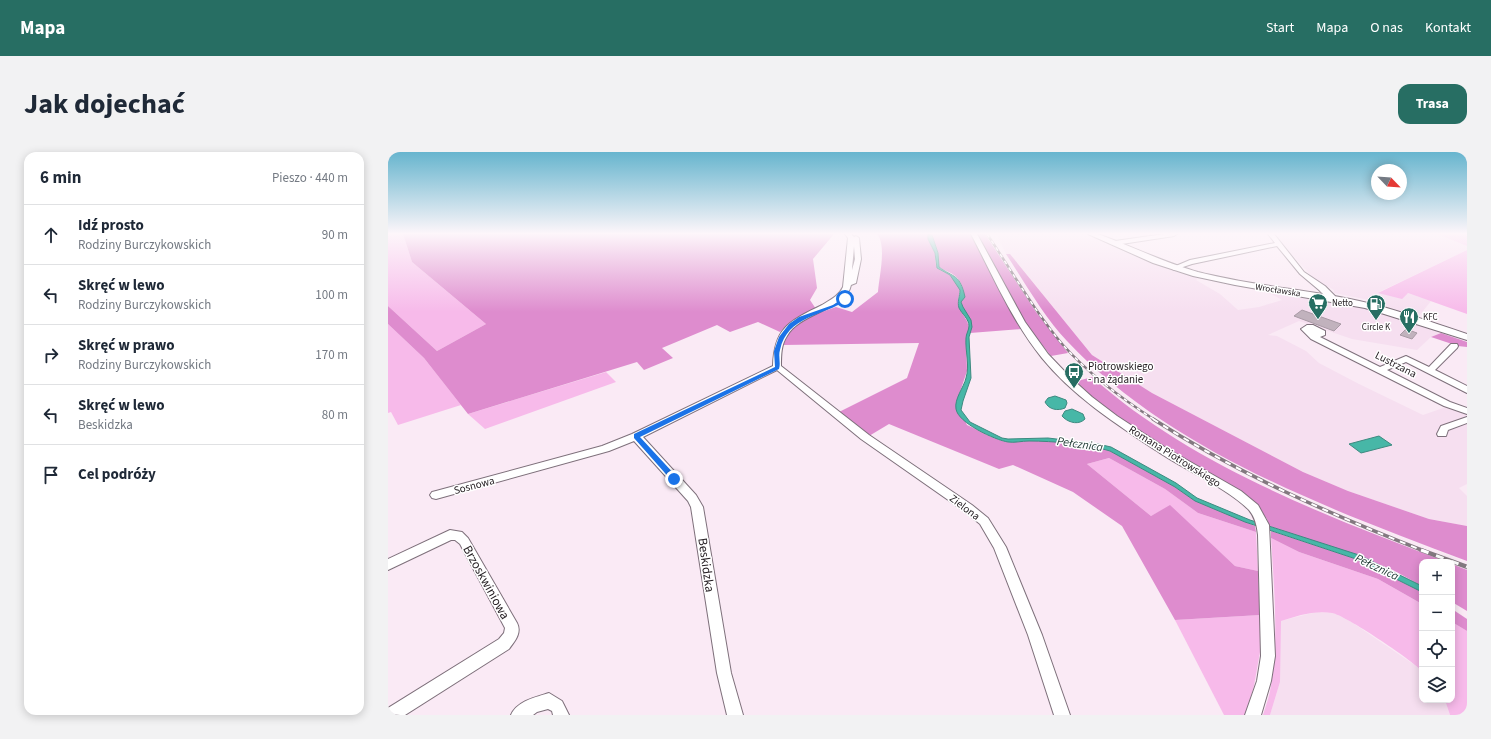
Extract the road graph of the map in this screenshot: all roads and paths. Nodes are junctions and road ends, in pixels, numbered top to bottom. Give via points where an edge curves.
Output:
1 (849, 260) edge
2 (858, 260) edge
3 (988, 260) edge
4 (1155, 260) edge
5 (1199, 260) edge
6 (1292, 260) edge
7 (1174, 268) junction
8 (1332, 298) junction
9 (810, 314) junction
10 (1314, 337) dead end
11 (1467, 337) edge
12 (1454, 346) dead end
13 (777, 367) junction
14 (1380, 370) junction
15 (1430, 371) junction
16 (1467, 390) edge
17 (1467, 411) edge
18 (1467, 420) edge
19 (1442, 434) dead end
20 (636, 436) junction
21 (436, 495) dead end
22 (388, 565) edge
23 (391, 715) edge
24 (519, 715) edge
25 (561, 715) edge
26 (735, 715) edge
27 (1062, 715) edge
28 (1253, 715) edge

1 - 9 street via 844,294
2 - 9 street via 850,292 845,299 835,306
3 - 28 street, Romana Piotrowskiego via 1021,322 1045,356 1076,388 1114,418 1162,450 1237,494 1254,508 1259,516 1264,535 1268,656 1264,681
4 - 7 main road, Wrocławska
5 - 7 street
6 - 8 street via 1302,273
7 - 8 main road, Wrocławska via 1224,281
8 - 11 main road, Wrocławska via 1395,313
9 - 13 street via 791,325 782,337 777,351
10 - 14 street, Lustrzana
12 - 15 street
13 - 20 street, Sosnowa
13 - 27 street, Zielona via 865,436 984,521 1000,547 1035,635
14 - 15 street via 1406,359
14 - 17 street, Lustrzana
15 - 16 street
18 - 19 street via 1444,428
20 - 21 street, Sosnowa via 605,449
20 - 26 street, Beskidzka via 692,498 697,507 724,673
22 - 23 street, Brzoskwiniowa via 440,539 450,535 458,536 464,541 512,627 511,634 504,644
24 - 25 street via 534,705 549,701 557,706

